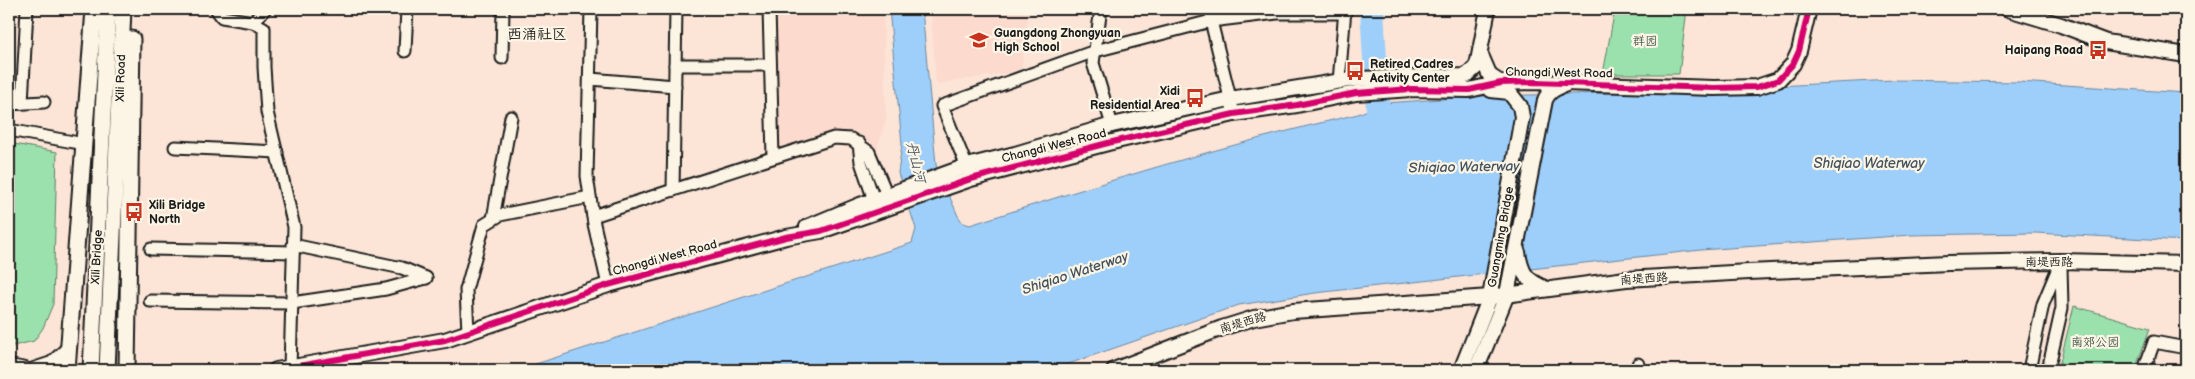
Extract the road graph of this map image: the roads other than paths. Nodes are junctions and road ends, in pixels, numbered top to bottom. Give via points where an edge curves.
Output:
1 (27, 9) edge
2 (94, 9) edge
3 (108, 9) edge
4 (123, 9) edge
5 (133, 9) edge
6 (216, 9) edge
7 (265, 9) edge
8 (407, 9) edge
9 (503, 9) edge
10 (592, 9) edge
11 (676, 9) edge
12 (768, 9) edge
13 (1101, 9) edge
14 (1212, 9) edge
15 (1488, 9) edge
16 (1809, 9) edge
17 (2008, 9) edge
18 (1278, 11) edge
19 (1345, 11) edge
20 (1211, 21) junction
21 (253, 22) junction
22 (405, 51) dead end
23 (1095, 51) junction
24 (1480, 53) junction
25 (2186, 55) edge
26 (502, 58) dead end
27 (675, 65) junction
28 (770, 65) junction
29 (590, 79) junction
30 (1340, 82) junction
31 (1411, 83) junction
32 (1567, 84) junction
33 (675, 86) junction
34 (1355, 86) junction
35 (1505, 88) junction
36 (1230, 99) junction
37 (44, 102) dead end
38 (22, 103) junction
39 (9, 104) edge
40 (1234, 114) junction
41 (511, 117) dead end
42 (1112, 125) junction
43 (9, 130) edge
44 (84, 144) junction
45 (102, 144) joint
46 (119, 146) joint
47 (175, 147) dead end
48 (276, 152) junction
49 (773, 157) junction
50 (969, 172) junction
51 (673, 190) junction
52 (590, 197) junction
53 (888, 198) junction
54 (593, 216) junction
55 (493, 219) junction
56 (786, 237) junction
57 (1517, 243) junction
58 (293, 248) junction
59 (151, 249) dead end
60 (2061, 261) junction
61 (2186, 264) edge
62 (608, 285) junction
63 (1508, 287) junction
64 (1548, 289) junction
65 (1490, 297) junction
66 (150, 301) dead end
67 (292, 303) junction
68 (468, 332) junction
69 (2186, 348) edge
70 (68, 349) junction
71 (9, 367) edge
72 (283, 369) edge
73 (26, 370) edge
74 (34, 370) edge
75 (66, 370) edge
76 (91, 370) edge
77 (107, 370) edge
78 (127, 370) edge
79 (1114, 370) edge
80 (1462, 370) edge
81 (1476, 370) edge
82 (2029, 370) edge
83 (2048, 370) edge
84 (2144, 370) edge

1 - 38 street
2 - 44 main road
3 - 45 main road, Xili Road
4 - 46 main road, Xili Road
5 - 78 main road
6 - 21 street via 222,16
7 - 21 street
8 - 22 street
9 - 26 street
10 - 29 street
11 - 27 street
12 - 28 street
13 - 23 street
14 - 20 street
15 - 24 street
16 - 32 street, Changdi West Road via 1793,64 1770,84 1714,88
17 - 25 street via 2106,42
18 - 19 street
18 - 20 street
19 - 30 street
20 - 23 street
20 - 36 street
21 - 48 street via 264,28 268,112
23 - 42 street via 1093,63
23 - 50 street via 942,106
24 - 31 street, Changdi West Road via 1476,67 1466,76
24 - 35 street, Guangming Bridge via 1490,76
27 - 28 street
27 - 33 street
28 - 49 street
29 - 33 street
29 - 52 street via 587,176
30 - 34 street, Changdi West Road
30 - 36 street, Changdi West Road
31 - 34 street, Changdi West Road
31 - 35 street, Changdi West Road via 1469,90
32 - 35 street, Changdi West Road
32 - 57 street, Guangming Bridge via 1553,89 1546,100
33 - 51 street
34 - 40 street, Changdi West Road via 1297,105
35 - 65 street, Guangming Bridge via 1520,106 1522,117
36 - 40 street
36 - 42 street, Changdi West Road
37 - 38 street
38 - 39 street
40 - 50 street, Changdi West Road
41 - 55 street
42 - 50 street, Changdi West Road via 1014,154
43 - 44 street
44 - 70 main road
45 - 76 main road, Xili Bridge
46 - 77 main road, Xili Bridge
47 - 48 street
48 - 58 street via 294,227
49 - 51 street
49 - 53 street via 834,138 851,139 869,152
50 - 53 street, Changdi West Road
51 - 54 street
52 - 54 street
52 - 55 street
53 - 56 street, Changdi West Road
53 - 56 street, Changdi West Road via 821,231
54 - 62 street
55 - 68 street via 484,225 466,290
56 - 62 street, Changdi West Road
57 - 63 street, Guangming Bridge
57 - 64 street via 1520,266 1528,278
58 - 59 street
58 - 67 street
58 - 67 street via 402,268 426,278 386,289
60 - 61 street, 南堤西路
60 - 64 street, 南堤西路 via 1948,263 1626,279
60 - 82 street via 2043,304
60 - 83 street via 2062,308
62 - 68 street, Changdi West Road
63 - 64 street, 南堤西路
63 - 65 street, 南堤西路
63 - 81 street, Guangming Bridge
65 - 79 street, 南堤西路 via 1293,311 1254,318
65 - 80 street, Guangming Bridge
66 - 67 street
67 - 72 street
68 - 72 street, Changdi West Road via 445,340
69 - 84 street via 2154,342
70 - 74 street via 52,364
70 - 75 main road
71 - 73 street

